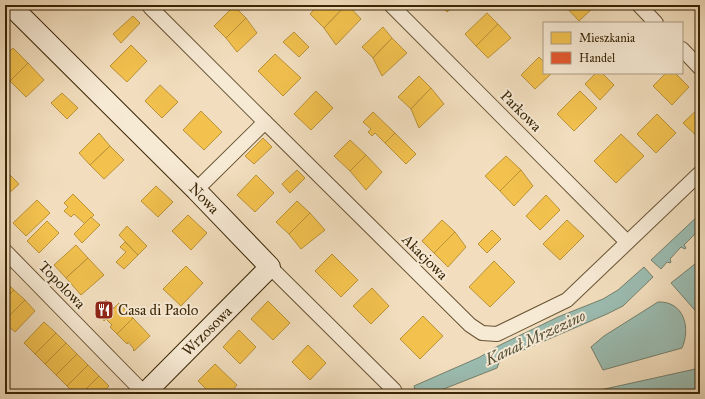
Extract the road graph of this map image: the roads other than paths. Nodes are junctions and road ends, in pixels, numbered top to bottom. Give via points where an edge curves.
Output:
1 (10, 5) edge
2 (391, 5) edge
3 (639, 5) edge
4 (150, 7) dead end
5 (655, 22) edge
6 (683, 50) edge
7 (700, 68) edge
8 (265, 122) junction
9 (700, 173) edge
10 (196, 190) junction
11 (627, 242) junction
12 (5, 252) edge
13 (270, 267) junction
14 (144, 394) edge
15 (396, 394) edge

1 - 10 street, Nowa
2 - 11 street, Parkowa
3 - 5 street
4 - 8 street, Akacjowa
6 - 7 street
8 - 10 street
8 - 11 street, Akacjowa via 470,325 482,333 497,334 567,300
9 - 11 street, Akacjowa
10 - 13 street, Nowa
12 - 14 street, Topolowa
13 - 14 street, Wrzosowa
13 - 15 street, Nowa

